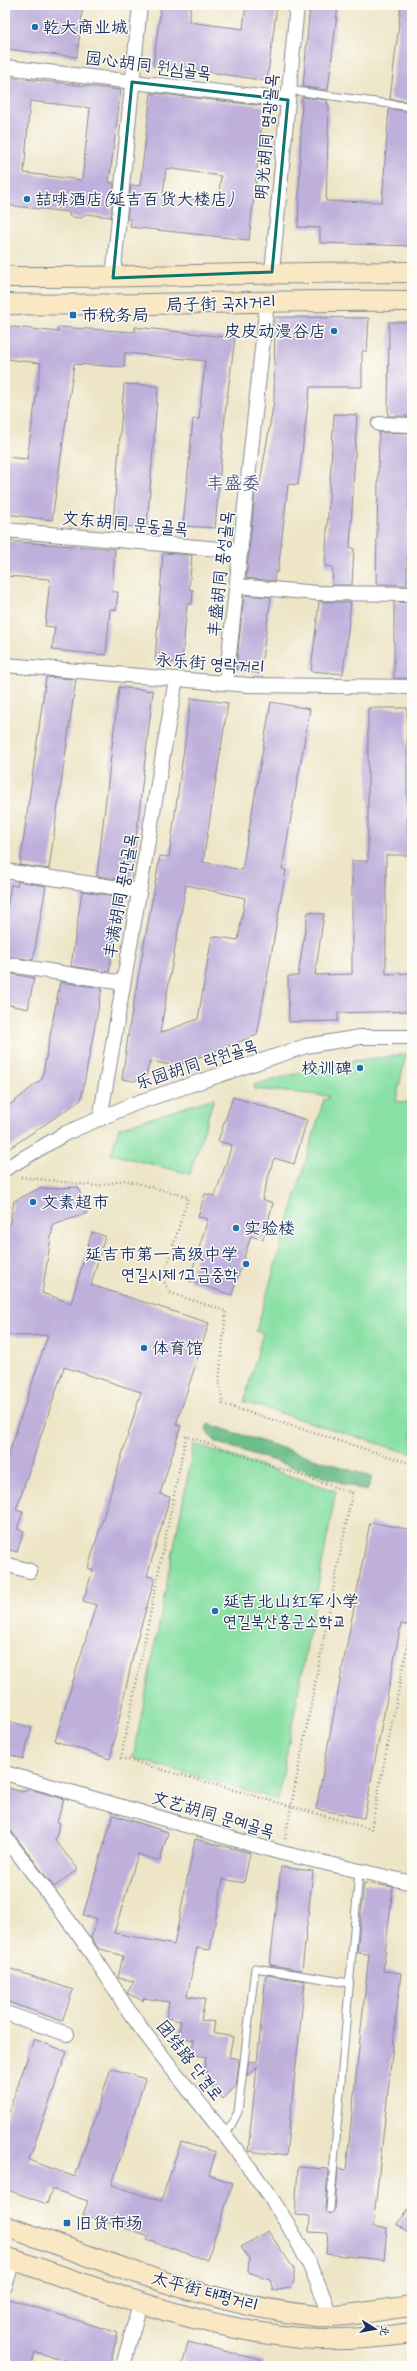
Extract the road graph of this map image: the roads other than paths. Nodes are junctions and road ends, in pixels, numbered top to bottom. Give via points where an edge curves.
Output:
1 (140, 5) edge
2 (297, 5) edge
3 (5, 66) edge
4 (132, 82) junction
5 (288, 95) junction
6 (412, 107) edge
7 (272, 272) junction
8 (412, 272) edge
9 (5, 277) edge
10 (114, 278) junction
11 (412, 301) edge
12 (267, 302) junction
13 (5, 304) edge
14 (379, 424) dead end
15 (412, 425) edge
16 (5, 530) edge
17 (241, 551) junction
18 (237, 586) junction
19 (412, 594) edge
20 (5, 665) edge
21 (176, 679) junction
22 (226, 683) junction
23 (412, 687) edge
24 (5, 871) edge
25 (140, 891) junction
26 (5, 964) edge
27 (124, 983) junction
28 (412, 1037) edge
29 (100, 1119) junction
30 (5, 1169) edge
31 (5, 1564) edge
32 (30, 1571) dead end
33 (5, 1773) edge
34 (5, 1838) edge
35 (359, 1872) junction
36 (412, 1883) edge
37 (349, 1983) junction
38 (5, 2013) edge
39 (67, 2034) dead end
40 (226, 2135) junction
41 (330, 2209) dead end
42 (5, 2226) edge
43 (9, 2258) edge
44 (5, 2286) edge
45 (140, 2304) junction
46 (412, 2306) edge
47 (330, 2316) junction
48 (412, 2333) edge
49 (123, 2366) edge

1 - 4 street
2 - 5 street, 明光胡同 명광골목
3 - 4 street, 园心胡同 원심골목
4 - 5 street, 园心胡同 원심골목
4 - 10 street
5 - 6 lane
5 - 7 street, 明光胡同 명광골목
7 - 8 main road, 局子街 국자거리
7 - 10 main road, 局子街 국자거리
9 - 10 main road, 局子街 국자거리
11 - 12 main road, 局子街 국자거리
12 - 13 main road, 局子街 국자거리 via 98,306
12 - 17 street, 丰盛胡同 풍성골목
14 - 15 street
16 - 17 street, 文东胡同 문동골목
17 - 18 street, 丰盛胡同 풍성골목
18 - 19 street via 317,593
18 - 22 street, 丰盛胡同 풍성골목
20 - 21 street, 永乐街 영락거리
21 - 22 street, 永乐街 영락거리
21 - 25 street, 丰满胡同 풍만골목
22 - 23 street, 永乐街 영락거리
24 - 25 street
25 - 27 street, 丰满胡同 풍만골목
26 - 27 street
27 - 29 street, 丰满胡同 풍만골목
28 - 29 street, 乐园胡同 락원골목 via 360,1037 306,1046 136,1103
29 - 30 street, 乐园胡同 락원골목 via 66,1133
31 - 32 street
33 - 35 street, 文艺胡同 문예골목 via 282,1853
34 - 40 street, 团结路 단결로 via 100,1966 133,2017
35 - 36 street, 文艺胡同 문예골목
35 - 37 lane
37 - 40 lane via 255,1968 238,2112
37 - 41 lane
38 - 39 street
40 - 47 street, 团结路 단결로 via 279,2210 321,2289
42 - 47 main road, 太平街 태평거리 via 201,2293 260,2307
43 - 44 street
43 - 45 main road, 太平街 태평거리
45 - 48 main road, 太平街 태평거리 via 213,2324 300,2338 329,2339
45 - 49 street
46 - 47 main road, 太平街 태평거리

